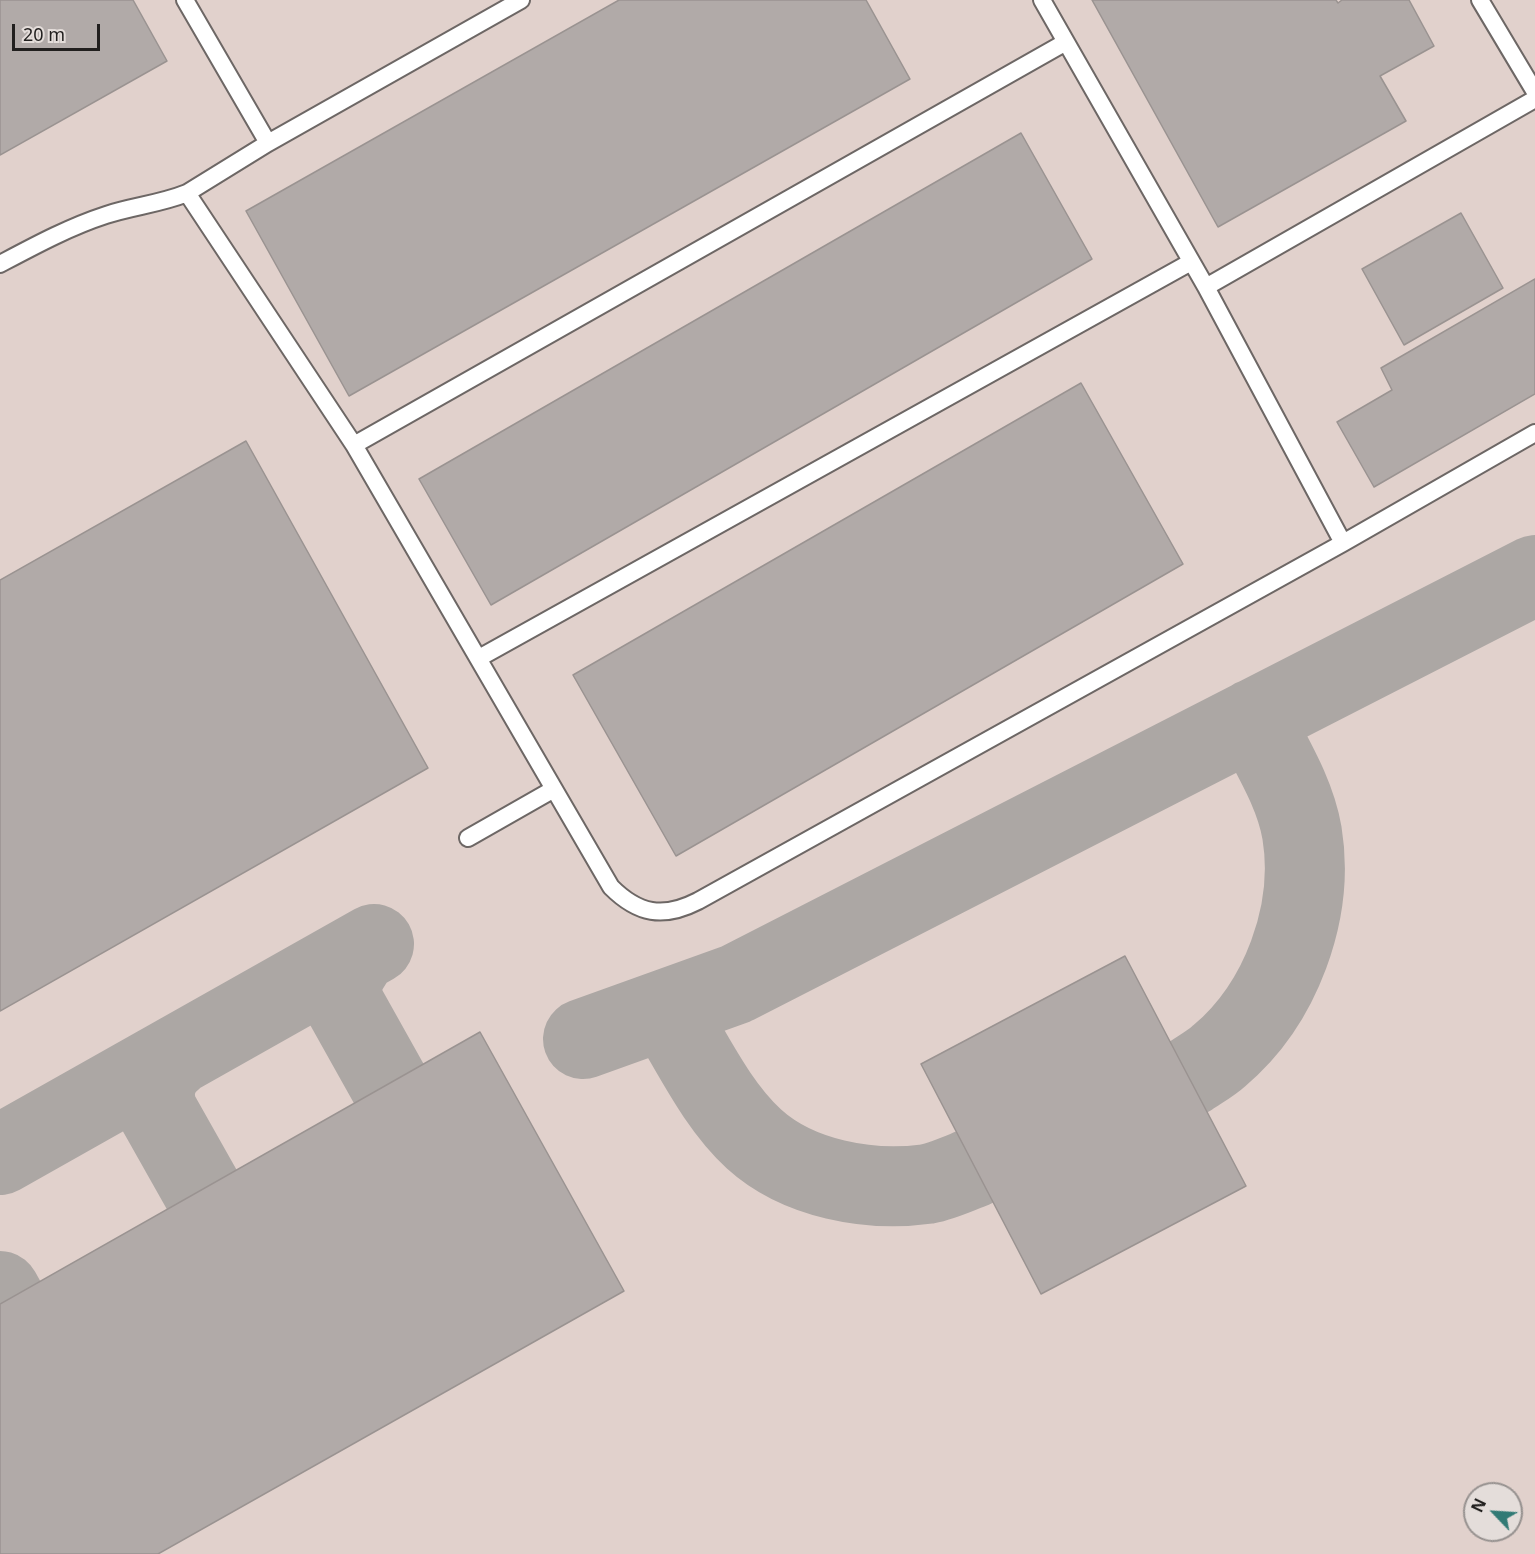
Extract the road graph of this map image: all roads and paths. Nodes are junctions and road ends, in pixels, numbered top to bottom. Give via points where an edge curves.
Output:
1 (185, 0) edge
2 (521, 0) edge
3 (1042, 0) edge
4 (1480, 0) edge
5 (1066, 42) junction
6 (1535, 92) edge
7 (1535, 99) edge
8 (268, 143) junction
9 (187, 193) junction
10 (1191, 262) junction
11 (0, 264) edge
12 (1206, 287) junction
13 (1535, 433) edge
14 (354, 445) junction
15 (1343, 543) junction
16 (479, 658) junction
17 (554, 789) junction
18 (468, 838) dead end

1 - 8 lane
2 - 8 lane
3 - 5 lane
4 - 6 lane
5 - 10 lane
5 - 14 lane
7 - 12 lane
8 - 9 lane
9 - 11 lane via 160,204 88,221
9 - 14 lane
10 - 12 lane
10 - 16 lane
12 - 15 lane
13 - 15 lane
14 - 16 lane
15 - 17 lane via 684,908 651,911 625,901 611,887
16 - 17 lane
17 - 18 lane

